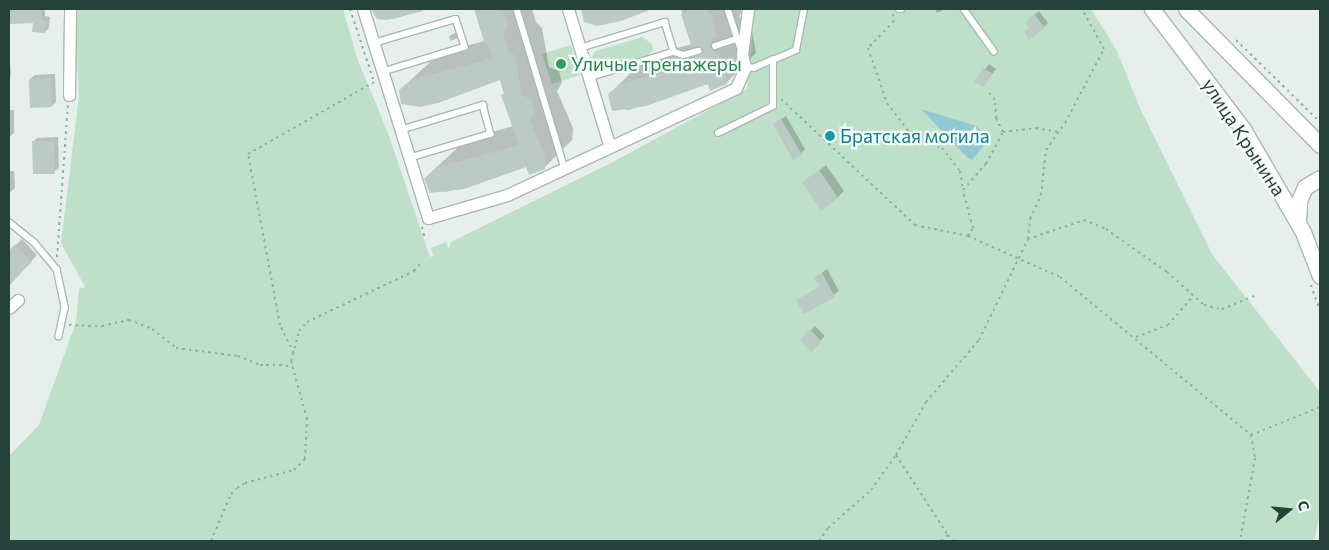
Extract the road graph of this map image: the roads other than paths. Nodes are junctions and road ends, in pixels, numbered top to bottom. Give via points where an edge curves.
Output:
1 (70, 9) edge
2 (363, 9) edge
3 (517, 9) edge
4 (568, 9) edge
5 (728, 9) edge
6 (748, 9) edge
7 (804, 9) edge
8 (964, 9) edge
9 (1152, 9) edge
10 (1186, 9) edge
11 (737, 39) junction
12 (374, 44) junction
13 (715, 46) dead end
14 (580, 48) junction
15 (698, 51) dead end
16 (994, 51) dead end
17 (674, 52) junction
18 (742, 54) junction
19 (773, 60) junction
20 (746, 68) junction
21 (383, 72) junction
22 (589, 78) junction
23 (68, 95) road end
24 (401, 130) junction
25 (718, 134) dead end
26 (1320, 145) edge
27 (610, 146) junction
28 (410, 158) junction
29 (565, 169) junction
30 (1320, 178) edge
31 (9, 222) edge
32 (1298, 224) junction
33 (1315, 280) edge
34 (18, 300) dead end
35 (9, 308) edge
36 (59, 336) dead end

1 - 23 street
2 - 12 street
3 - 29 lane
4 - 14 street
5 - 11 lane
6 - 18 street
7 - 19 lane via 796,50
8 - 16 lane
9 - 32 main road, улица Крынина via 1244,129
10 - 26 main road, улица Крынина
11 - 13 lane
11 - 18 lane
12 - 21 street
12 - 21 lane via 456,19 464,47
14 - 17 lane via 665,22
14 - 22 street
15 - 17 lane via 684,55
17 - 22 lane
18 - 20 street
19 - 20 lane via 755,68
19 - 25 lane via 773,106
20 - 27 street via 736,88
21 - 24 street
22 - 27 street
24 - 28 street
24 - 28 lane via 483,105 491,134
27 - 29 street
28 - 29 street via 428,218 507,195
30 - 32 main road via 1305,187 1299,201
31 - 36 lane via 34,242 57,269 65,308
32 - 33 main road, улица Крынина
34 - 35 street

